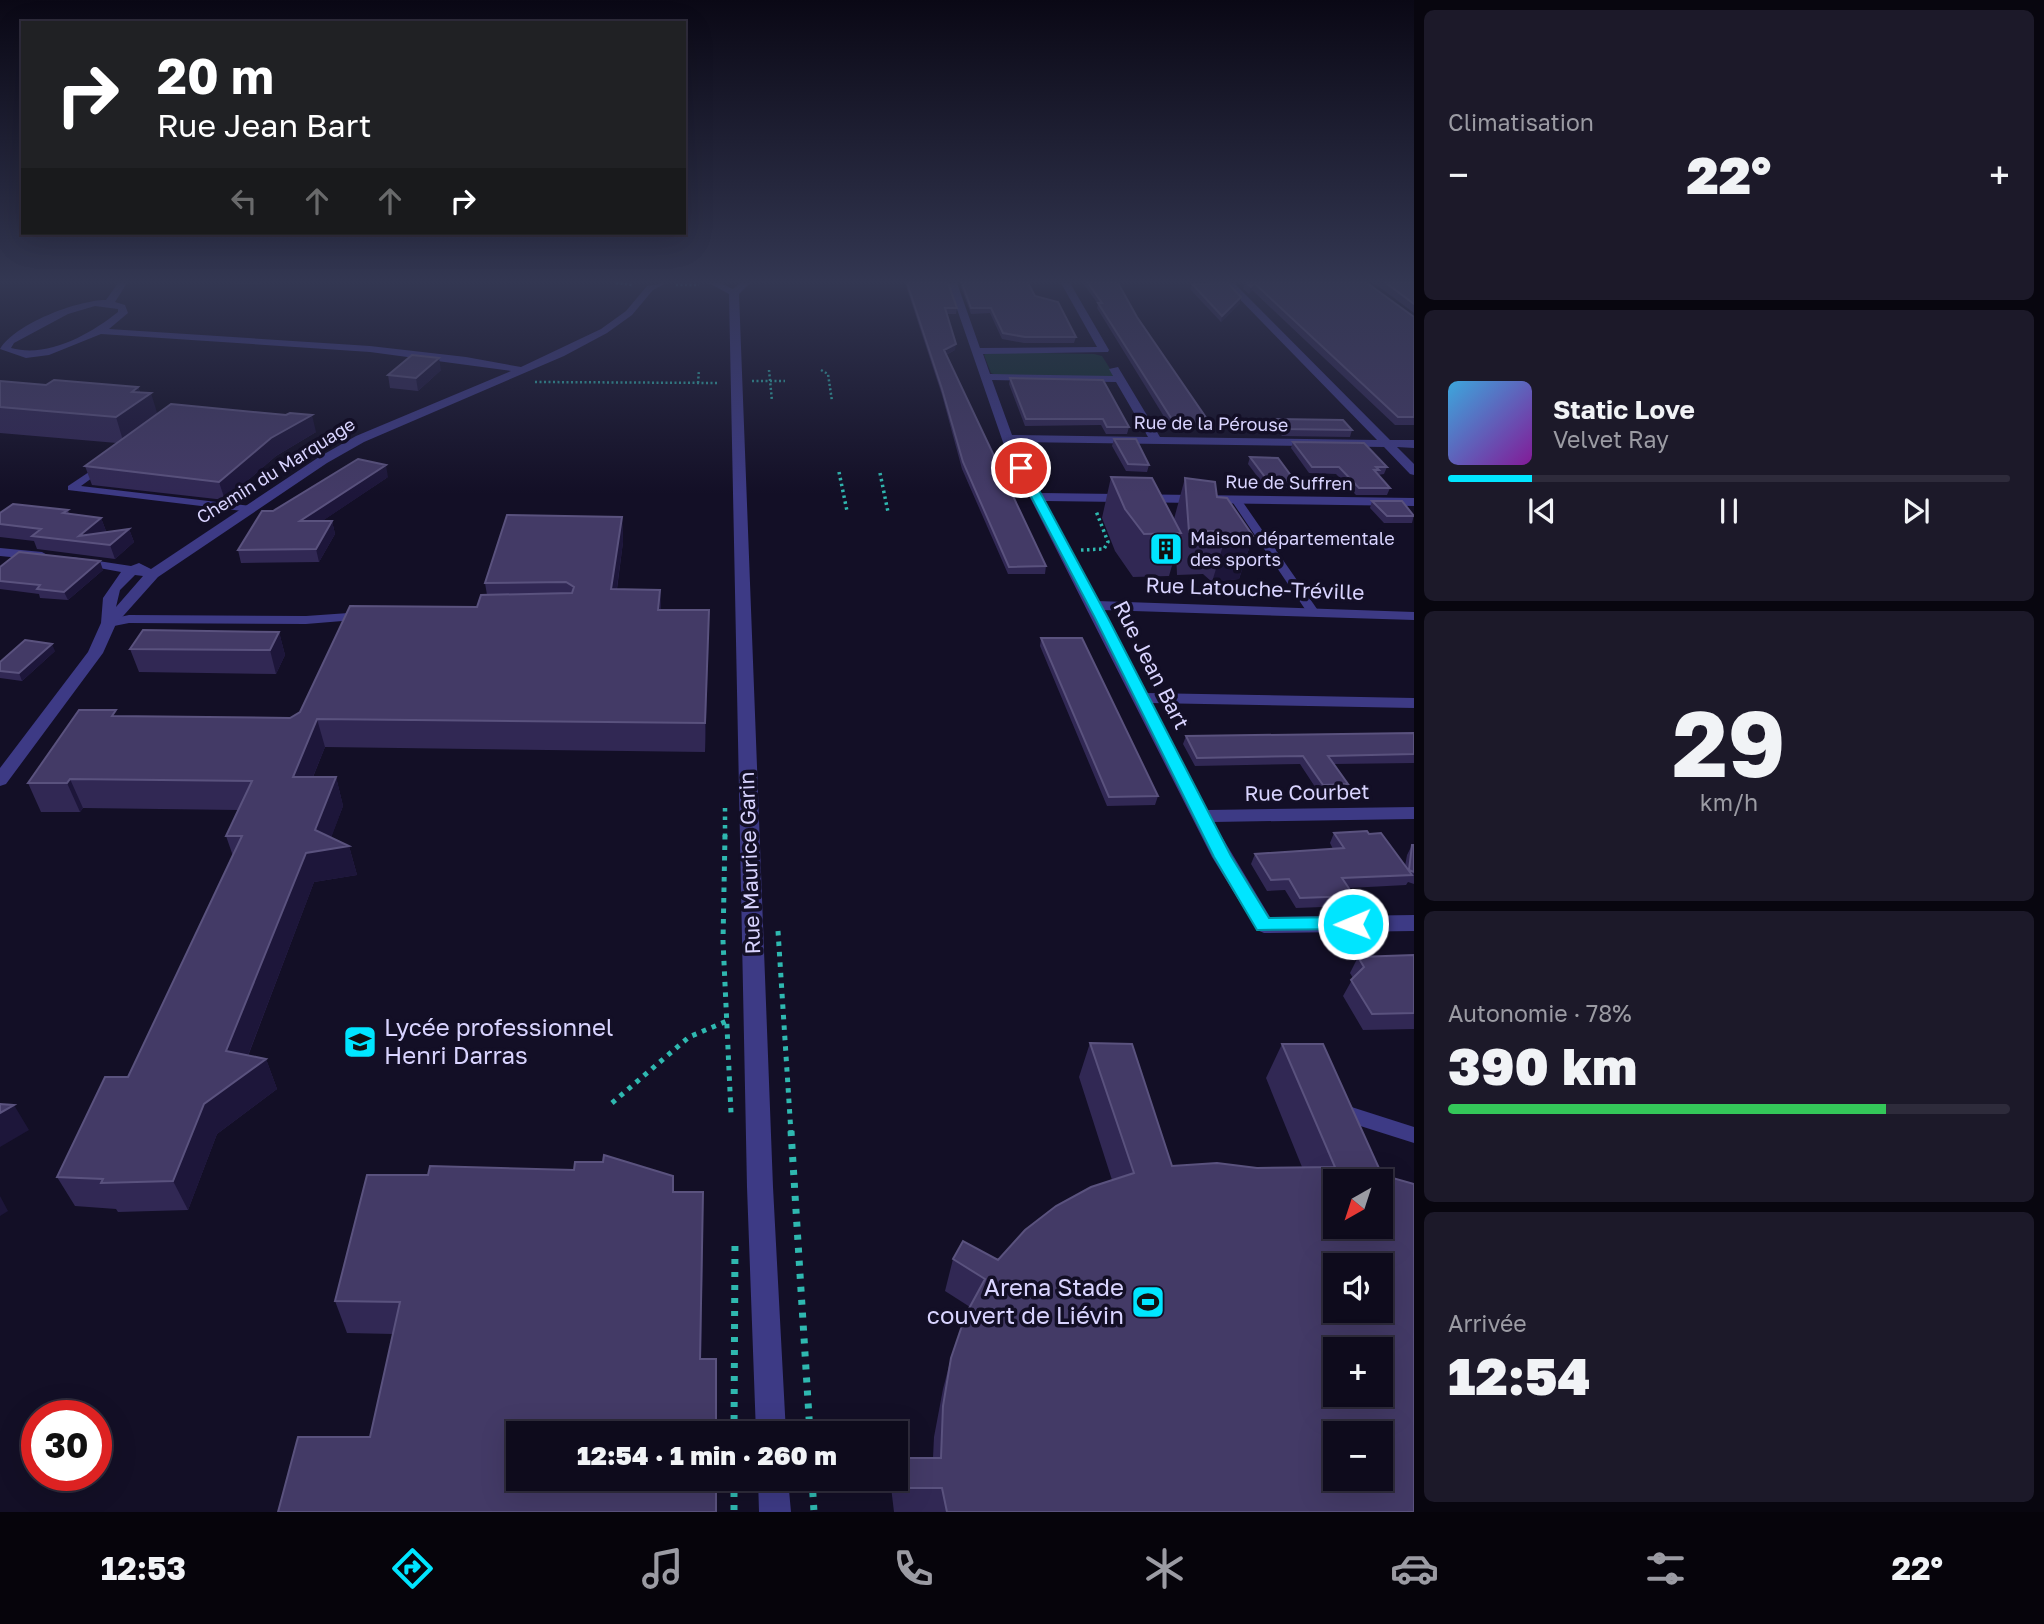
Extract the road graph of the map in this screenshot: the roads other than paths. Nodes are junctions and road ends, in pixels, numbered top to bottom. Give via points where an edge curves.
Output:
1 (408, 354) edge
2 (557, 354) edge
3 (742, 354) edge
4 (977, 354) edge
5 (1300, 354) edge
6 (522, 370) junction
7 (986, 377) junction
8 (1008, 438) junction
9 (1157, 441) junction
10 (1389, 443) junction
11 (1414, 443) edge
12 (116, 457) edge
13 (1414, 471) edge
14 (1038, 498) junction
15 (1236, 500) junction
16 (1414, 502) edge
17 (251, 509) junction
18 (192, 547) junction
19 (0, 552) edge
20 (133, 570) junction
21 (153, 574) junction
22 (1095, 605) junction
23 (1313, 612) junction
24 (372, 616) edge
25 (1414, 616) edge
26 (109, 623) junction
27 (1142, 698) junction
28 (1414, 703) edge
29 (0, 780) edge
30 (1414, 813) edge
31 (1202, 816) junction
32 (1414, 923) edge
33 (1335, 1110) edge
34 (1414, 1135) edge
35 (770, 1421) edge
36 (774, 1491) edge
37 (775, 1512) edge

1 - 6 street
2 - 6 street, Chemin du Marquage
3 - 35 street, Rue Maurice Garin via 758,1133
4 - 7 street, Rue Jean Bart
5 - 10 street
6 - 17 street, Chemin du Marquage via 360,439
7 - 8 street, Rue Jean Bart
7 - 9 street via 1117,374
8 - 9 street, Rue de la Pérouse
8 - 14 street, Rue Jean Bart
9 - 10 street, Rue de la Pérouse
10 - 11 street, Rue de la Pérouse
10 - 13 street
12 - 17 lane via 72,488
14 - 15 street, Rue de Suffren
14 - 22 street, Rue Jean Bart
15 - 16 street, Rue de Suffren
15 - 23 lane
17 - 18 street, Chemin du Marquage
18 - 20 street, Chemin du Marquage
18 - 21 street, Chemin du Marquage
19 - 20 street
20 - 21 street
20 - 26 street, Chemin du Marquage via 109,596
21 - 26 street, Chemin du Marquage
22 - 23 street, Rue Latouche-Tréville
22 - 27 street, Rue Jean Bart
23 - 25 street, Rue Latouche-Tréville
24 - 26 lane
26 - 29 street, Chemin du Marquage via 95,653
27 - 28 street
27 - 31 street, Rue Jean Bart
30 - 31 street, Rue Courbet
31 - 32 street, Rue Jean Bart via 1264,925
33 - 34 lane
36 - 37 street

